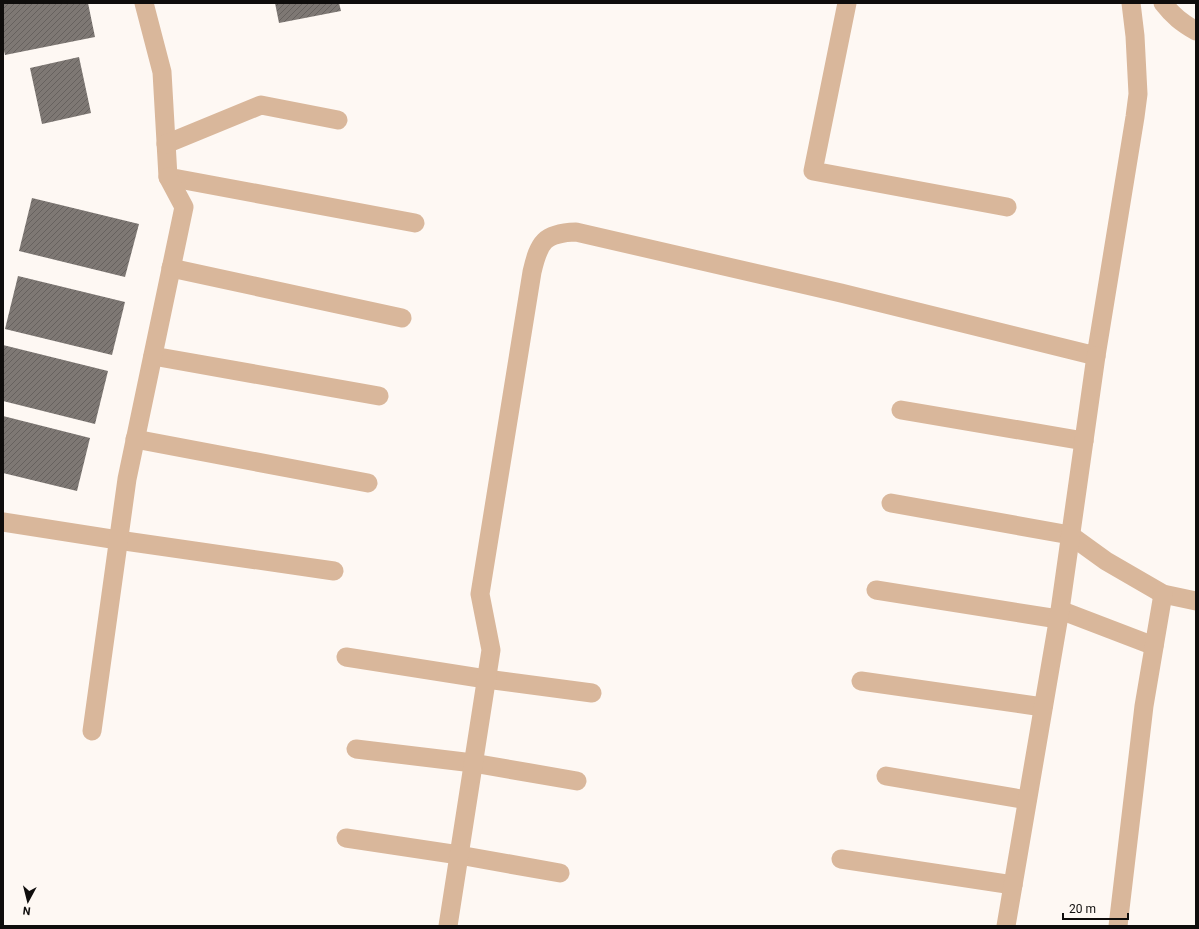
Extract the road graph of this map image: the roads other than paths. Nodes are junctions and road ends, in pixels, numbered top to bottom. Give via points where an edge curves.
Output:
1 (144, 3) edge
2 (847, 3) edge
3 (1131, 3) edge
4 (1163, 3) edge
5 (1196, 31) edge
6 (338, 120) dead end
7 (166, 144) junction
8 (168, 177) junction
9 (1007, 207) dead end
10 (415, 223) dead end
11 (171, 268) junction
12 (402, 318) dead end
13 (153, 356) junction
14 (1096, 356) junction
15 (379, 396) dead end
16 (901, 410) dead end
17 (136, 439) junction
18 (1084, 441) junction
19 (368, 483) dead end
20 (892, 503) dead end
21 (3, 522) edge
22 (1070, 535) junction
23 (118, 540) junction
24 (334, 571) dead end
25 (876, 590) dead end
26 (1163, 594) junction
27 (1196, 601) edge
28 (1059, 615) junction
29 (1154, 646) junction
30 (346, 657) dead end
31 (486, 679) junction
32 (860, 681) dead end
33 (592, 693) dead end
34 (1043, 707) junction
35 (92, 730) dead end
36 (356, 748) dead end
37 (473, 763) junction
38 (886, 776) dead end
39 (577, 781) dead end
40 (1028, 800) junction
41 (346, 838) dead end
42 (459, 855) junction
43 (841, 859) dead end
44 (560, 873) dead end
45 (1013, 886) junction
46 (448, 926) edge
47 (1006, 926) edge
48 (1118, 926) edge

1 - 7 street via 162,72
2 - 9 street via 813,171
3 - 14 street via 1138,94
4 - 5 street via 1183,24
6 - 7 street via 261,105
7 - 8 street
8 - 10 street
8 - 11 street via 184,207
11 - 12 street
11 - 13 street
13 - 15 street
13 - 17 street
14 - 18 street
14 - 31 street via 841,293 576,232 561,232 550,236 541,245 532,272 480,594 491,650
16 - 18 street
17 - 19 street
17 - 23 street
18 - 22 street
20 - 22 street
21 - 23 street
22 - 26 street via 1106,561
22 - 28 street
23 - 24 street
23 - 35 street
25 - 28 street
26 - 27 street
26 - 29 street
28 - 29 street
28 - 34 street
29 - 48 street via 1144,706
30 - 31 street
31 - 33 street
31 - 37 street
32 - 34 street
34 - 40 street
36 - 37 street
37 - 39 street
37 - 42 street
38 - 40 street
40 - 45 street
41 - 42 street
42 - 44 street
42 - 46 street
43 - 45 street
45 - 47 street

